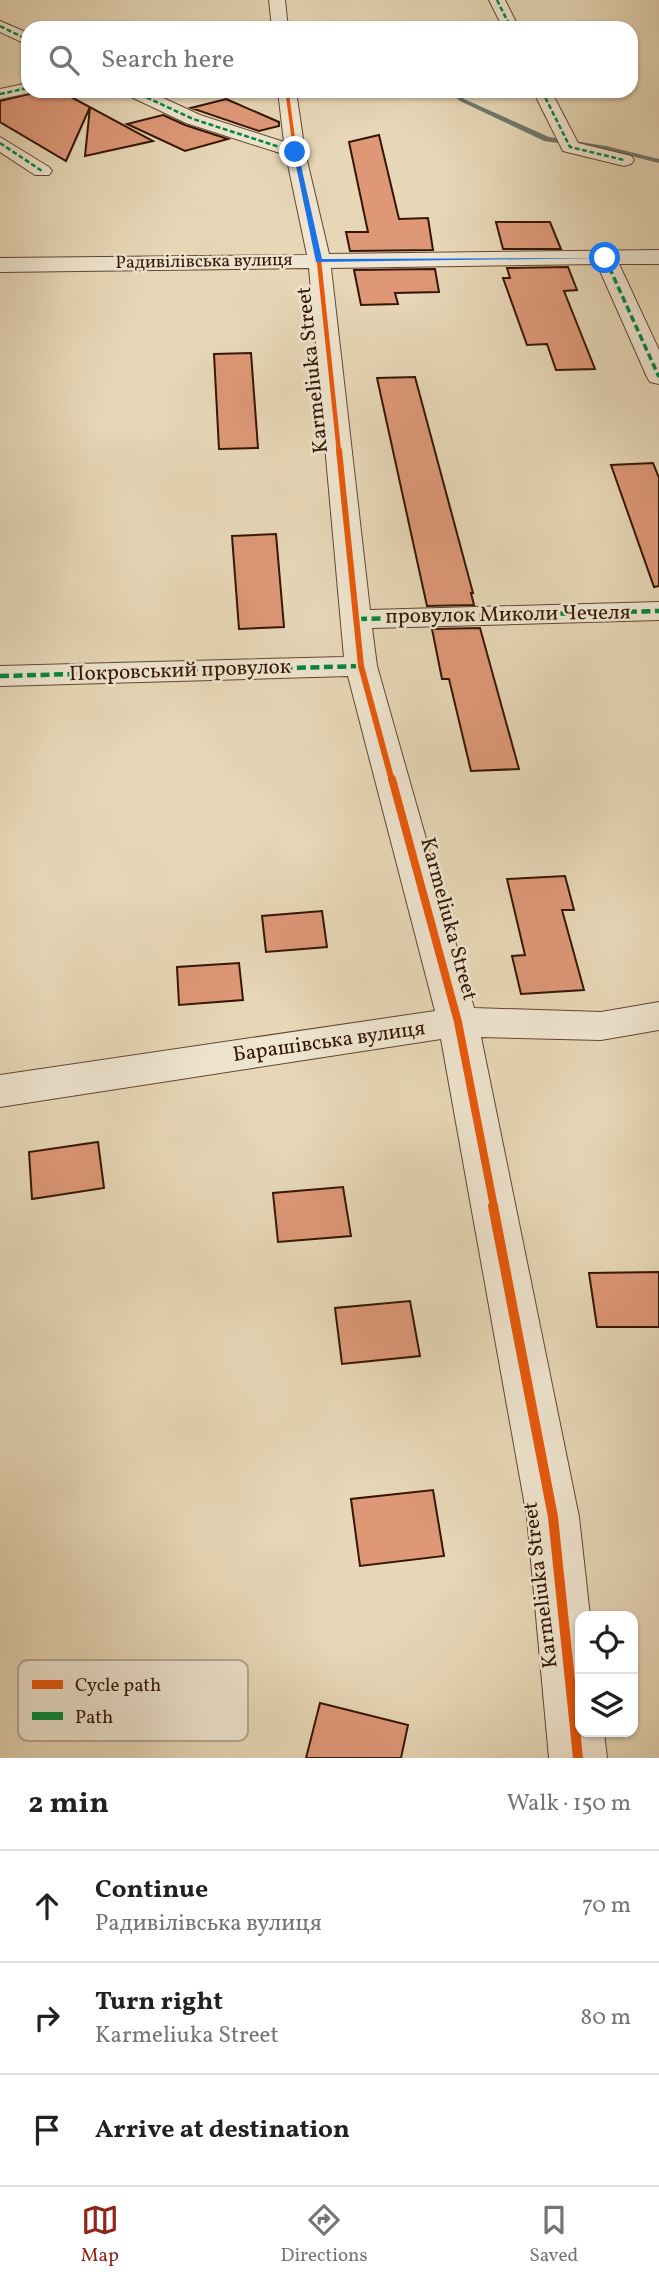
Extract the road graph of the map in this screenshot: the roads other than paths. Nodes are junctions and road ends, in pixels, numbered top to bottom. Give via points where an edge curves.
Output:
1 (277, 0) edge
2 (497, 0) edge
3 (279, 21) edge
4 (508, 21) edge
5 (0, 26) edge
6 (21, 36) edge
7 (21, 90) edge
8 (0, 94) edge
9 (148, 98) edge
10 (289, 98) edge
11 (546, 98) edge
12 (0, 143) edge
13 (295, 152) junction
14 (624, 160) dead end
15 (42, 171) dead end
16 (659, 257) edge
17 (605, 258) junction
18 (319, 261) junction
19 (0, 265) edge
20 (659, 377) edge
21 (659, 611) edge
22 (358, 619) junction
23 (361, 666) junction
24 (0, 676) edge
25 (659, 1016) edge
26 (458, 1022) junction
27 (0, 1091) edge
28 (578, 1758) edge

1 - 3 street
2 - 4 street
5 - 6 street
7 - 8 street
9 - 13 street via 193,119
10 - 13 street, Karmeliuka Street
11 - 14 street via 570,146
12 - 15 street
13 - 18 street, Karmeliuka Street
16 - 17 street, Радивілівська вулиця
17 - 18 street, Радивілівська вулиця
17 - 20 street
18 - 19 street, Радивілівська вулиця
18 - 22 street, Karmeliuka Street
21 - 22 street, провулок Миколи Чечеля
22 - 23 street, Karmeliuka Street
23 - 24 street, Покровський провулок
23 - 26 street, Karmeliuka Street
25 - 26 street, Барашівська вулиця via 601,1026
26 - 27 street, Барашівська вулиця
26 - 28 street, Karmeliuka Street via 553,1517

